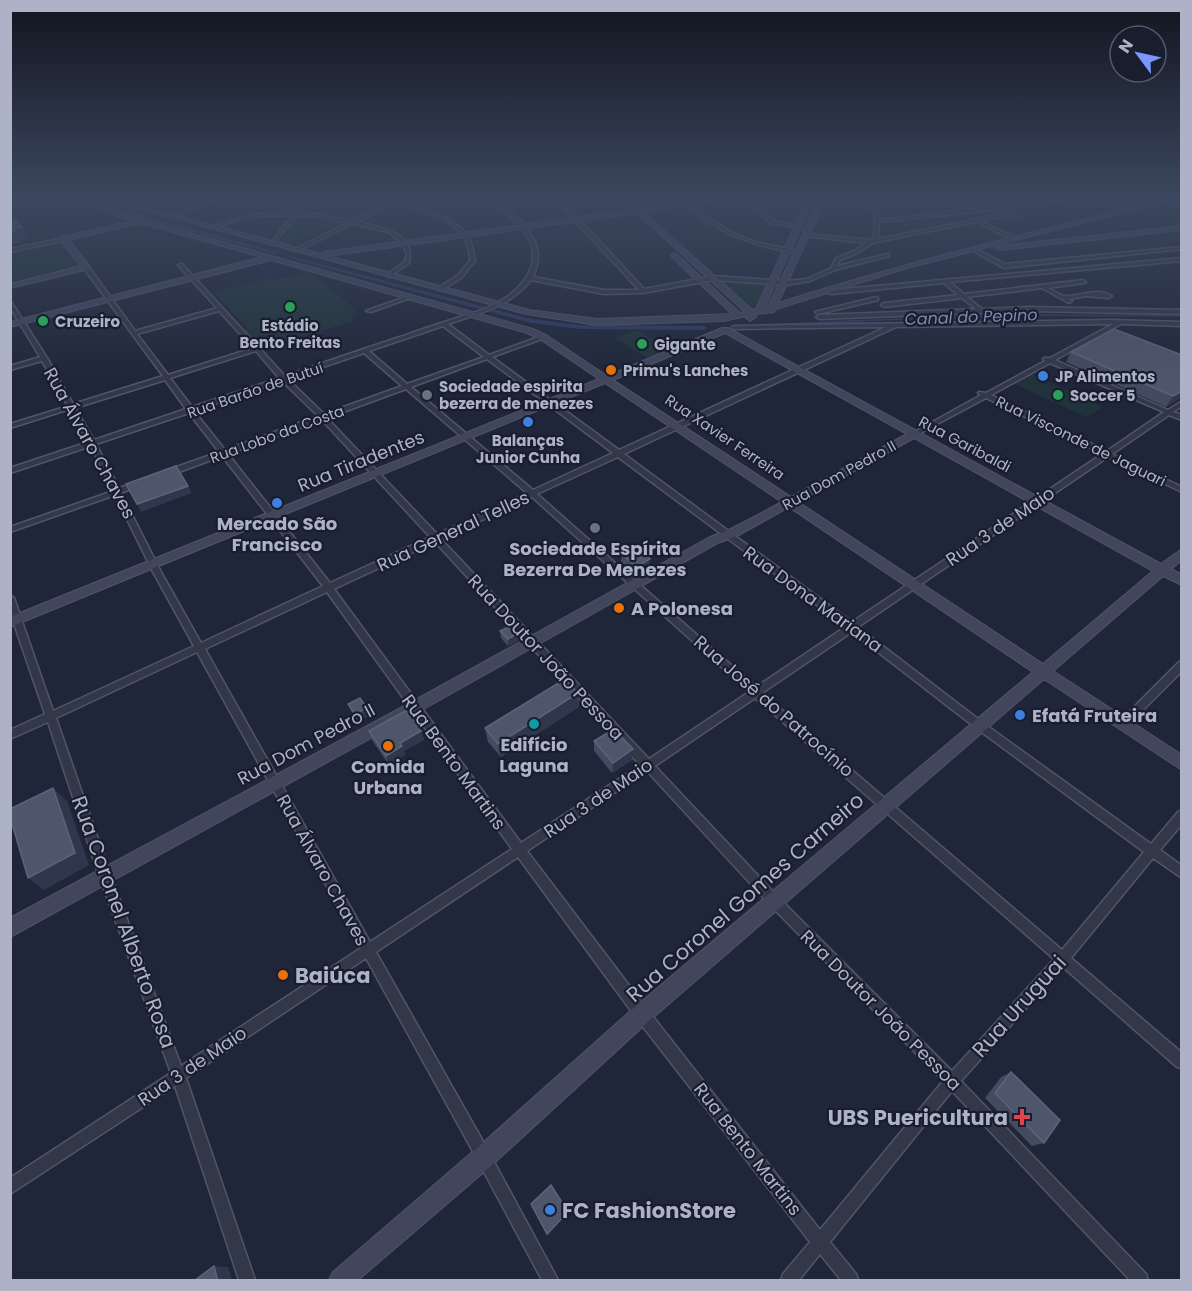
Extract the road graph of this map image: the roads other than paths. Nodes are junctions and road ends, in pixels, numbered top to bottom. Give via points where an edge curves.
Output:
1 (81, 260) edge
2 (259, 260) edge
3 (282, 260) edge
4 (341, 260) edge
5 (408, 260) edge
6 (473, 260) edge
7 (536, 260) edge
8 (614, 260) edge
9 (681, 260) edge
10 (694, 260) edge
11 (781, 260) edge
12 (795, 260) edge
13 (837, 260) edge
14 (867, 260) edge
15 (930, 260) edge
16 (993, 260) edge
17 (1073, 260) edge
18 (1169, 260) edge
19 (1057, 262) junction
20 (180, 265) dead end
21 (86, 267) junction
22 (833, 269) junction
23 (1068, 270) junction
24 (388, 275) junction
25 (1007, 276) junction
26 (191, 278) junction
27 (530, 278) junction
28 (714, 278) junction
29 (701, 280) junction
30 (946, 282) junction
31 (1083, 282) dead end
32 (785, 283) junction
33 (771, 284) junction
34 (10, 286) edge
35 (1043, 287) junction
36 (440, 289) junction
37 (861, 290) junction
38 (1023, 290) junction
39 (643, 291) junction
40 (826, 291) junction
41 (1088, 295) dead end
42 (964, 296) junction
43 (410, 297) junction
44 (778, 298) junction
45 (1064, 298) junction
46 (109, 299) junction
47 (803, 299) junction
48 (876, 299) junction
49 (10, 301) edge
50 (790, 303) junction
51 (884, 305) junction
52 (494, 306) junction
53 (773, 308) junction
54 (220, 309) junction
55 (1084, 310) junction
56 (369, 311) dead end
57 (981, 311) junction
58 (1182, 312) edge
59 (757, 313) junction
60 (478, 314) junction
61 (897, 314) junction
62 (738, 315) junction
63 (721, 318) junction
64 (24, 321) junction
65 (1111, 322) junction
66 (1121, 322) junction
67 (1182, 324) edge
68 (10, 325) edge
69 (445, 325) junction
70 (896, 325) junction
71 (731, 330) junction
72 (1099, 331) junction
73 (133, 333) junction
74 (1112, 336) edge
75 (543, 337) junction
76 (256, 350) junction
77 (366, 352) junction
78 (489, 357) junction
79 (44, 358) junction
80 (1047, 359) junction
81 (10, 368) edge
82 (797, 371) junction
83 (168, 377) junction
84 (608, 379) junction
85 (285, 380) junction
86 (408, 386) junction
87 (983, 394) junction
88 (549, 404) junction
89 (1182, 404) edge
90 (72, 406) junction
91 (191, 411) junction
92 (1169, 412) junction
93 (323, 417) junction
94 (1182, 418) edge
95 (10, 426) edge
96 (679, 426) junction
97 (910, 433) junction
98 (467, 437) junction
99 (93, 444) junction
100 (225, 453) junction
101 (617, 454) junction
102 (1107, 454) junction
103 (10, 471) edge
104 (375, 475) junction
105 (161, 476) edge
106 (150, 480) edge
107 (1182, 490) edge
108 (118, 491) junction
109 (533, 494) junction
110 (788, 500) junction
111 (1036, 501) junction
112 (273, 516) junction
113 (10, 530) edge
114 (721, 536) junction
115 (435, 539) junction
116 (1182, 553) edge
117 (153, 564) junction
118 (1162, 571) junction
119 (1182, 581) edge
120 (636, 584) junction
121 (914, 584) junction
122 (329, 588) junction
123 (10, 598) edge
124 (14, 621) edge
125 (850, 626) junction
126 (532, 642) junction
127 (201, 647) junction
128 (1182, 665) edge
129 (1042, 670) junction
130 (754, 691) junction
131 (415, 707) junction
132 (51, 717) junction
133 (1123, 724) junction
134 (980, 725) junction
135 (10, 735) edge
136 (1182, 764) edge
137 (648, 765) junction
138 (274, 783) junction
139 (887, 804) junction
140 (1182, 815) edge
141 (519, 850) junction
142 (1151, 851) junction
143 (1182, 873) edge
144 (105, 876) junction
145 (775, 902) junction
146 (10, 928) edge
147 (368, 950) junction
148 (1063, 958) junction
149 (642, 1014) junction
150 (1182, 1062) edge
151 (178, 1075) junction
152 (952, 1082) junction
153 (484, 1157) junction
154 (10, 1187) edge
155 (822, 1243) junction
156 (247, 1281) edge
157 (341, 1281) edge
158 (550, 1281) edge
159 (789, 1281) edge
160 (850, 1281) edge
161 (1140, 1281) edge

1 - 21 street, Rua Bento Martins
2 - 26 street
3 - 43 street, Rua Xavier Ferreira
4 - 24 street, Rua Tiradentes
5 - 24 street
6 - 36 street via 459,277
7 - 27 street
8 - 39 street
9 - 29 street
10 - 28 street
11 - 33 street
12 - 32 street
13 - 22 street
14 - 22 street
15 - 40 street, Rua Tiradentes
16 - 19 street via 1004,266
17 - 19 street
18 - 23 street
19 - 23 street
20 - 26 street, Rua Doutor João Pessoa
21 - 34 street
21 - 46 street, Rua Bento Martins
22 - 32 street
23 - 25 street
24 - 36 street, Rua Tiradentes
25 - 30 street
25 - 38 street
26 - 46 street
26 - 54 street, Rua Doutor João Pessoa
27 - 39 street via 604,292
27 - 52 street, Rua Barão de Butuí
28 - 29 street
28 - 33 street
28 - 59 street
29 - 39 street
29 - 62 street
30 - 37 street
30 - 42 street
31 - 35 street
32 - 33 street
32 - 44 street
33 - 59 street
35 - 38 street
35 - 45 street
36 - 52 street, Rua Tiradentes
37 - 40 street
37 - 48 street
38 - 42 street
40 - 47 street, Rua Tiradentes
41 - 45 street
42 - 51 street
42 - 57 street
43 - 56 street
43 - 60 street, Rua Xavier Ferreira
44 - 50 street
44 - 53 street
45 - 55 street
46 - 64 street
46 - 73 street, Rua Bento Martins
47 - 50 street, Rua Tiradentes
47 - 59 street, Rua Tiradentes
48 - 51 street
48 - 61 street via 818,312 819,316
49 - 64 street, Rua Álvaro Chaves
50 - 53 street, Rua Tiradentes
51 - 61 street
52 - 60 street, Rua Barão de Butuí
52 - 63 street, Rua Tiradentes via 597,322
53 - 59 street
54 - 73 street
54 - 76 street, Rua Doutor João Pessoa
55 - 57 street
55 - 58 street
57 - 61 street
59 - 62 street, Rua Tiradentes
59 - 71 street, Rua Tiradentes
60 - 69 street, Rua Barão de Butuí
60 - 75 street, Rua Xavier Ferreira
62 - 63 street, Rua Tiradentes
63 - 71 street, Rua Garibaldi via 734,320 737,324
63 - 71 street via 712,324
64 - 68 street
64 - 79 street, Rua Álvaro Chaves
65 - 66 street
65 - 70 street
65 - 72 street, Rua Dom Pedro II
66 - 67 street
66 - 72 street, Rua Dom Pedro II
69 - 77 street, Rua Barão de Butuí
69 - 78 street, Rua Dona Mariana
70 - 71 street
70 - 82 street, Rua General Telles
71 - 82 street, Rua Garibaldi
71 - 84 street, Rua Tiradentes
72 - 74 street
72 - 80 street, Rua Dom Pedro II
73 - 83 street, Rua Bento Martins
75 - 78 street, Rua Lobo da Costa
75 - 84 street, Rua Xavier Ferreira
76 - 83 street
76 - 85 street, Rua Doutor João Pessoa
77 - 85 street, Rua Barão de Butuí
77 - 86 street, Rua José do Patrocínio
78 - 86 street, Rua Lobo da Costa
78 - 88 street, Rua Dona Mariana
79 - 81 street
79 - 90 street, Rua Álvaro Chaves
80 - 87 street, Rua Dom Pedro II
80 - 92 street
82 - 96 street, Rua General Telles
82 - 97 street, Rua Garibaldi
83 - 90 street
83 - 91 street, Rua Bento Martins
84 - 88 street, Rua Tiradentes
84 - 96 street, Rua Xavier Ferreira
85 - 91 street, Rua Barão de Butuí
85 - 93 street, Rua Doutor João Pessoa
86 - 93 street, Rua Lobo da Costa
86 - 98 street, Rua José do Patrocínio
87 - 97 street, Rua Dom Pedro II
87 - 102 street, Rua Visconde de Jaguari
88 - 98 street, Rua Tiradentes
88 - 101 street, Rua Dona Mariana
89 - 92 street, Rua 3 de Maio
90 - 95 street
90 - 99 street, Rua Álvaro Chaves
91 - 99 street, Rua Barão de Butuí
91 - 100 street, Rua Bento Martins
92 - 94 street
92 - 102 street, Rua 3 de Maio
93 - 100 street, Rua Lobo da Costa
93 - 104 street, Rua Doutor João Pessoa
96 - 101 street, Rua General Telles
96 - 110 street, Rua Xavier Ferreira
97 - 110 street, Rua Dom Pedro II
97 - 111 street, Rua Garibaldi
98 - 104 street, Rua Tiradentes
98 - 109 street, Rua José do Patrocínio
99 - 103 street, Rua Barão de Butuí
99 - 108 street, Rua Álvaro Chaves
100 - 105 street, Rua Lobo da Costa
100 - 112 street, Rua Bento Martins
101 - 109 street, Rua General Telles
101 - 114 street, Rua Dona Mariana
102 - 107 street, Rua Visconde de Jaguari
102 - 111 street, Rua 3 de Maio
104 - 112 street, Rua Tiradentes
104 - 115 street, Rua Doutor João Pessoa
106 - 108 street
108 - 113 street
108 - 117 street, Rua Álvaro Chaves
109 - 115 street, Rua General Telles
109 - 120 street, Rua José do Patrocínio
110 - 114 street, Rua Dom Pedro II
110 - 121 street, Rua Xavier Ferreira
111 - 118 street, Rua Garibaldi
111 - 121 street, Rua 3 de Maio
112 - 117 street, Rua Tiradentes
112 - 122 street, Rua Bento Martins
114 - 120 street, Rua Dom Pedro II
114 - 125 street, Rua Dona Mariana
115 - 122 street, Rua General Telles
115 - 126 street, Rua Doutor João Pessoa
116 - 118 street, Rua Coronel Gomes Carneiro
117 - 124 street, Rua Tiradentes
117 - 127 street, Rua Álvaro Chaves
118 - 119 street, Rua Garibaldi
118 - 129 street, Rua Coronel Gomes Carneiro
120 - 126 street, Rua Dom Pedro II
120 - 130 street, Rua José do Patrocínio
121 - 125 street, Rua 3 de Maio
121 - 129 street, Rua Xavier Ferreira
122 - 127 street, Rua General Telles
122 - 131 street, Rua Bento Martins
123 - 124 street, Rua Coronel Alberto Rosa
124 - 132 street, Rua Coronel Alberto Rosa
125 - 130 street, Rua 3 de Maio
125 - 134 street, Rua Dona Mariana
126 - 131 street, Rua Dom Pedro II
126 - 137 street, Rua Doutor João Pessoa
127 - 132 street, Rua General Telles
127 - 138 street, Rua Álvaro Chaves
128 - 133 street
129 - 133 street, Rua Xavier Ferreira
129 - 134 street, Rua Coronel Gomes Carneiro
130 - 137 street, Rua 3 de Maio
130 - 139 street, Rua José do Patrocínio
131 - 138 street, Rua Dom Pedro II
131 - 141 street, Rua Bento Martins
132 - 135 street, Rua General Telles
132 - 144 street, Rua Coronel Alberto Rosa
133 - 136 street, Rua Xavier Ferreira
134 - 139 street, Rua Coronel Gomes Carneiro
134 - 142 street, Rua Dona Mariana
137 - 141 street, Rua 3 de Maio
137 - 145 street, Rua Doutor João Pessoa
138 - 144 street, Rua Dom Pedro II
138 - 147 street, Rua Álvaro Chaves
139 - 145 street, Rua Coronel Gomes Carneiro
139 - 148 street, Rua José do Patrocínio
140 - 142 street, Rua Uruguai
141 - 147 street, Rua 3 de Maio
141 - 149 street, Rua Bento Martins
142 - 143 street, Rua Dona Mariana
142 - 148 street, Rua Uruguai
144 - 146 street, Rua Dom Pedro II
144 - 151 street, Rua Coronel Alberto Rosa
145 - 149 street, Rua Coronel Gomes Carneiro
145 - 152 street, Rua Doutor João Pessoa
147 - 151 street, Rua 3 de Maio
147 - 153 street, Rua Álvaro Chaves
148 - 150 street, Rua José do Patrocínio
148 - 152 street, Rua Uruguai
149 - 153 street, Rua Coronel Gomes Carneiro
149 - 155 street, Rua Bento Martins
151 - 154 street, Rua 3 de Maio
151 - 156 street, Rua Coronel Alberto Rosa
152 - 155 street, Rua Uruguai
152 - 161 street, Rua Doutor João Pessoa
153 - 157 street, Rua Coronel Gomes Carneiro
153 - 158 street, Rua Álvaro Chaves
155 - 159 street, Rua Uruguai
155 - 160 street, Rua Bento Martins

